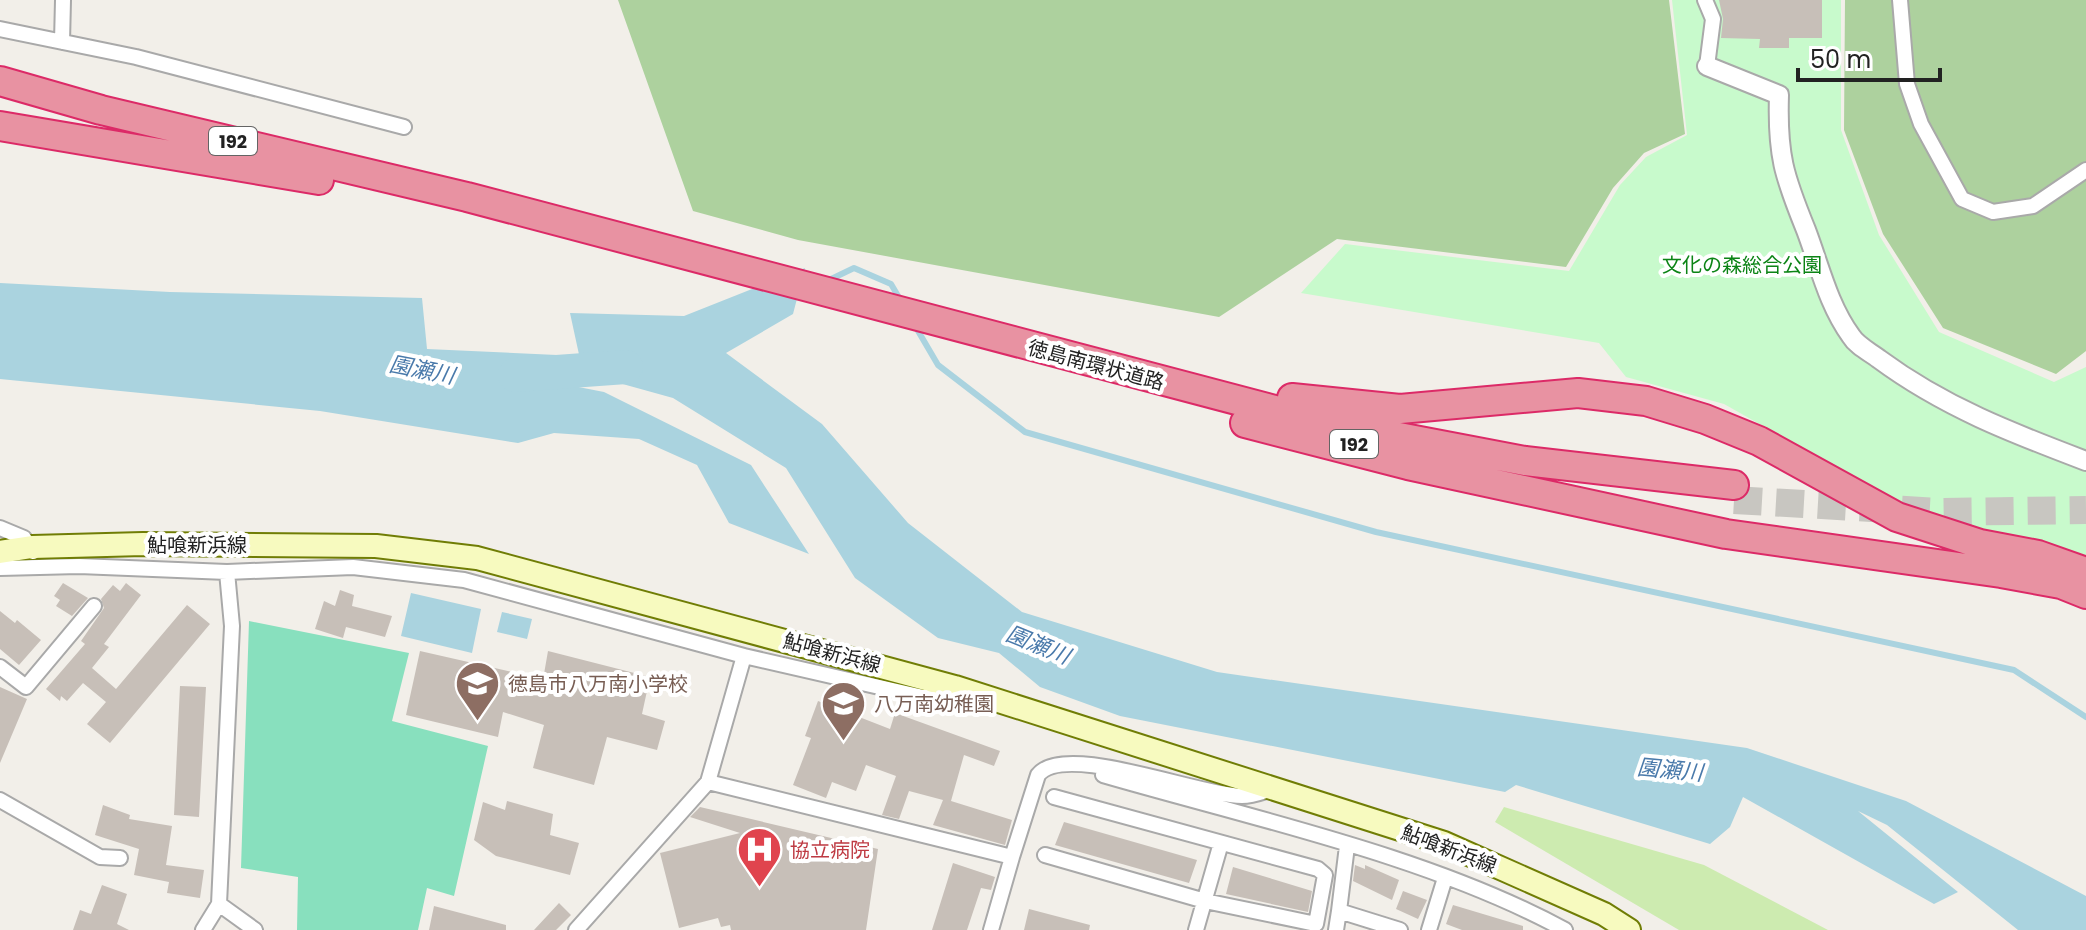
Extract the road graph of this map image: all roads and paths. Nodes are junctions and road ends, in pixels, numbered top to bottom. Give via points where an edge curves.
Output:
1 (63, 0) edge
2 (1705, 0) edge
3 (1900, 0) edge
4 (0, 29) edge
5 (62, 42) junction
6 (1707, 66) joint
7 (0, 81) edge
8 (0, 126) edge
9 (404, 127) dead end
10 (2086, 170) edge
11 (469, 205) junction
12 (984, 342) junction
13 (1110, 369) junction
14 (1222, 417) junction
15 (2086, 461) edge
16 (0, 528) edge
17 (0, 552) edge
18 (33, 557) junction
19 (63, 557) junction
20 (0, 568) edge
21 (227, 572) junction
22 (2086, 572) edge
23 (2086, 594) edge
24 (94, 606) dead end
25 (744, 656) junction
26 (0, 667) edge
27 (974, 693) junction
28 (1057, 762) junction
29 (708, 782) junction
30 (1273, 789) junction
31 (1054, 797) dead end
32 (0, 800) edge
33 (1221, 843) junction
34 (1347, 846) junction
35 (1045, 855) dead end
36 (1012, 857) junction
37 (120, 858) dead end
38 (1445, 878) junction
39 (1205, 901) junction
40 (219, 904) junction
41 (1339, 911) junction
42 (1537, 923) edge
43 (203, 930) edge
44 (255, 930) edge
45 (576, 930) edge
46 (991, 930) edge
47 (1196, 930) edge
48 (1336, 930) edge
49 (1400, 930) edge
50 (1429, 930) edge
51 (1565, 930) edge
52 (1629, 930) edge

1 - 5 street
2 - 6 street via 1713,19
3 - 10 street via 1907,84 1921,124 1962,199 1993,212 2033,206
4 - 5 street
5 - 9 street
6 - 15 street via 1779,95 1777,136 1786,185 1824,287 1852,339 1907,379 1994,427
7 - 11 highway, 192
8 - 11 highway, 192
11 - 12 highway, 徳島南環状道路 / 192
12 - 13 highway, 徳島南環状道路 / 192
12 - 14 highway, 徳島南環状道路 / 192
13 - 14 highway, 徳島南環状道路 / 192 via 1320,422 1734,493 1499,471
13 - 22 highway via 1400,409 1578,393 1646,401 1759,441 1897,517
14 - 23 highway via 1422,468 1726,534 2001,573
16 - 18 street via 24,538
17 - 18 main road, 鮎喰新浜線
18 - 19 main road, 鮎喰新浜線
18 - 20 street
19 - 21 street
19 - 27 main road, 鮎喰新浜線 via 376,546 477,558
21 - 25 street via 353,567 464,580
21 - 40 street via 232,626
24 - 26 street via 26,687
25 - 27 street via 923,697
25 - 29 street
27 - 30 main road, 鮎喰新浜線
28 - 30 street via 1239,796
28 - 34 street
28 - 36 street via 1044,766 1038,775
29 - 36 street
29 - 45 street
30 - 52 main road, 鮎喰新浜線 via 1444,843
31 - 33 street
32 - 37 street via 100,857
33 - 39 street
33 - 39 street via 1318,869 1325,875 1316,924
34 - 38 street
34 - 41 street
35 - 39 street
36 - 46 street
38 - 42 street
38 - 50 street
39 - 47 street
40 - 43 street
40 - 44 street
41 - 48 street
41 - 49 street
42 - 51 street

